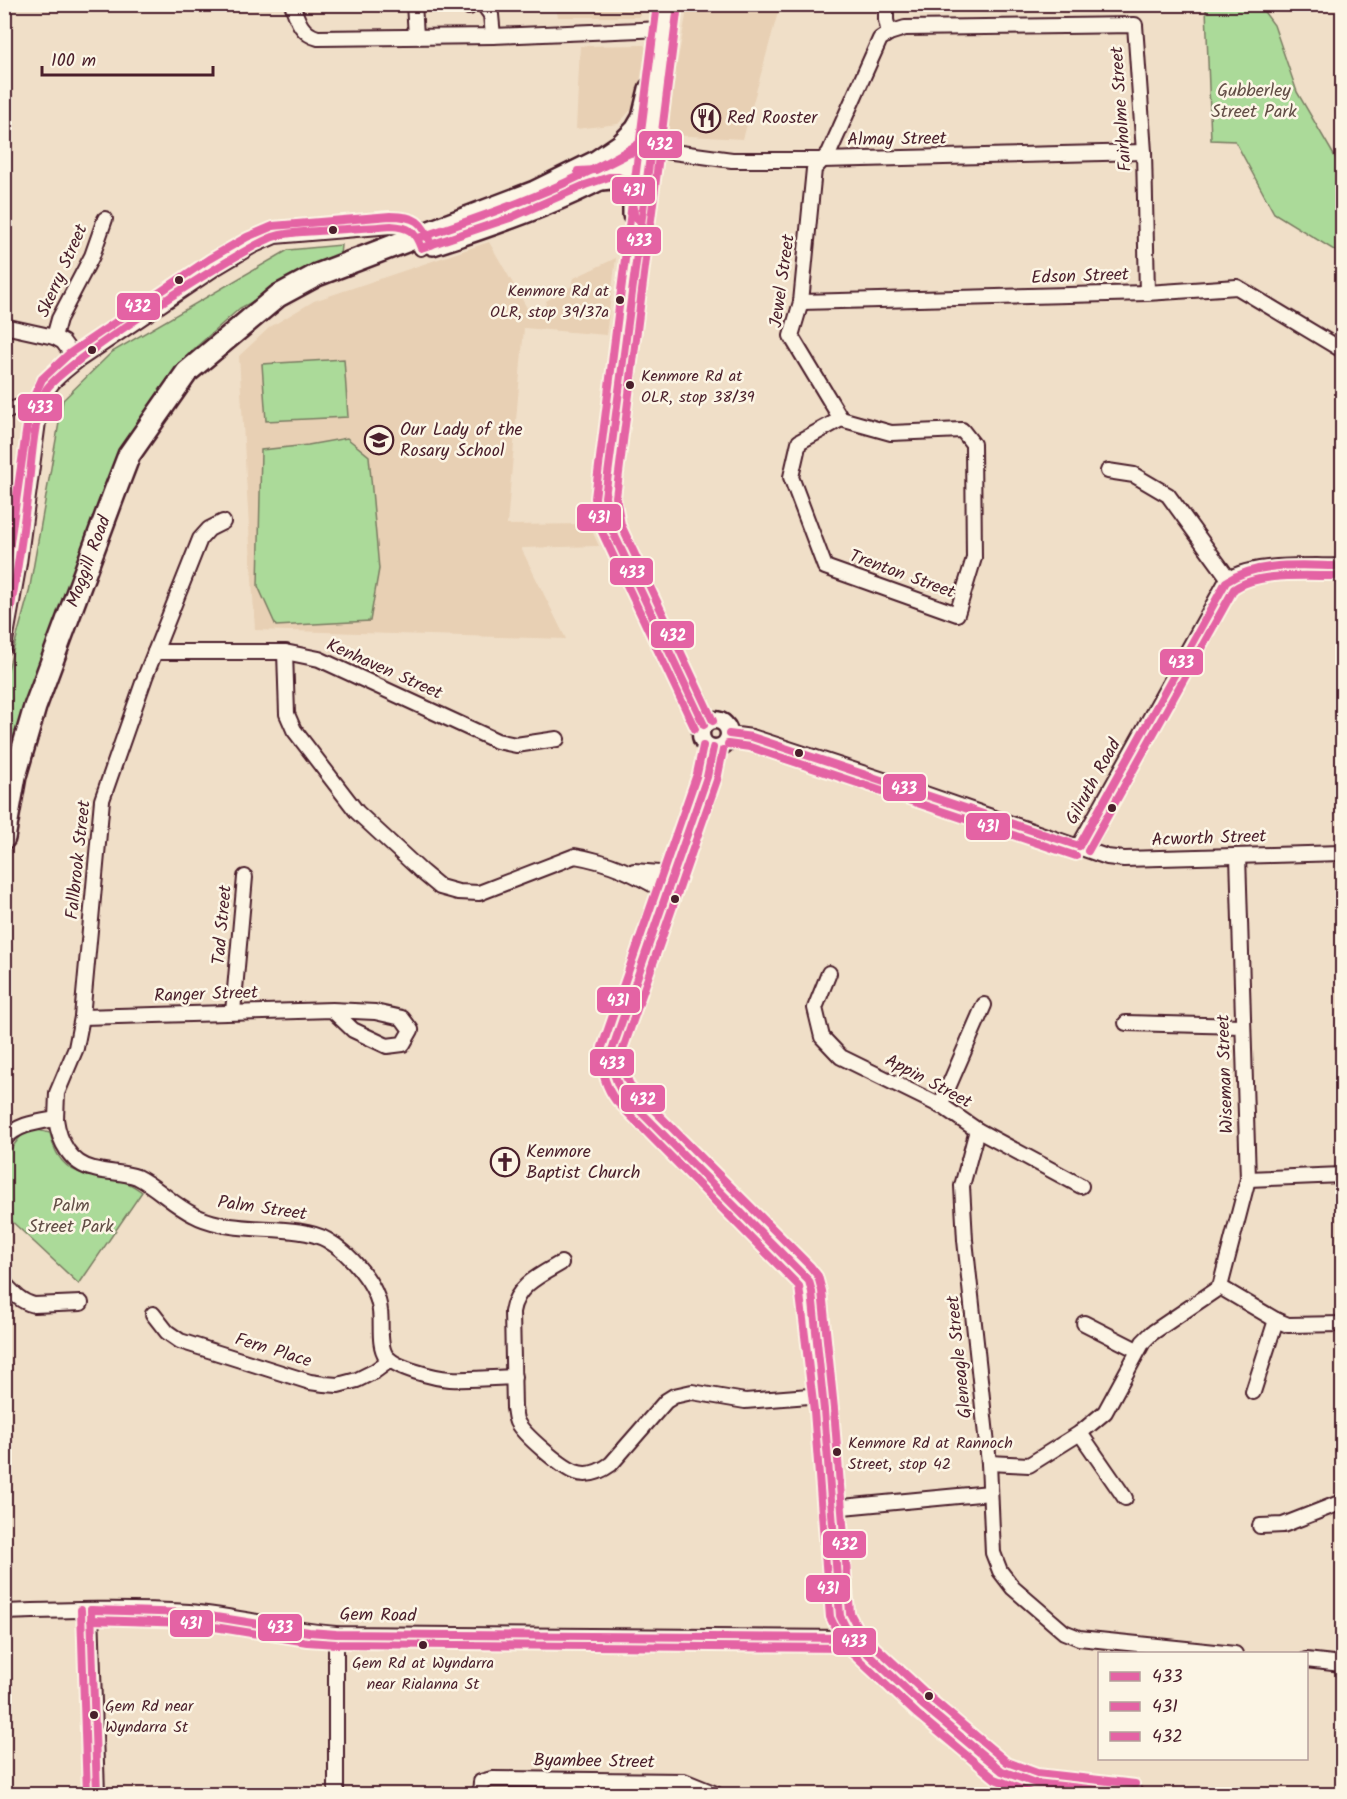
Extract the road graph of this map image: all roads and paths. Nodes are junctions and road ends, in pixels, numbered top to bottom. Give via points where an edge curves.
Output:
1 (292, 4) edge
2 (414, 4) edge
3 (668, 4) edge
4 (886, 4) edge
5 (474, 5) edge
6 (664, 29) junction
7 (889, 33) junction
8 (416, 36) junction
9 (493, 36) junction
10 (660, 77) junction
11 (651, 149) junction
12 (1144, 152) junction
13 (822, 160) junction
14 (589, 175) junction
15 (105, 219) dead end
16 (640, 222) junction
17 (419, 242) junction
18 (1147, 293) junction
19 (801, 302) junction
20 (4, 326) edge
21 (54, 337) junction
22 (1342, 350) edge
23 (77, 361) junction
24 (40, 407) junction
25 (4, 412) edge
26 (841, 419) junction
27 (1108, 471) dead end
28 (223, 522) dead end
29 (4, 561) edge
30 (19, 563) junction
31 (1342, 566) edge
32 (1229, 579) junction
33 (4, 647) edge
34 (155, 652) junction
35 (285, 652) junction
36 (704, 725) junction
37 (729, 734) junction
38 (557, 739) dead end
39 (713, 748) junction
40 (4, 838) edge
41 (1079, 846) junction
42 (1342, 853) edge
43 (1238, 856) junction
44 (629, 871) junction
45 (672, 874) junction
46 (245, 877) dead end
47 (666, 892) junction
48 (829, 973) dead end
49 (984, 1005) dead end
50 (332, 1010) junction
51 (233, 1012) junction
52 (82, 1017) junction
53 (1126, 1023) dead end
54 (1242, 1026) junction
55 (940, 1106) junction
56 (56, 1119) junction
57 (977, 1130) junction
58 (4, 1140) edge
59 (1342, 1175) edge
60 (1248, 1179) junction
61 (1081, 1186) dead end
62 (561, 1263) dead end
63 (4, 1283) edge
64 (1220, 1287) junction
65 (81, 1303) dead end
66 (153, 1314) dead end
67 (1276, 1320) junction
68 (1084, 1323) dead end
69 (1342, 1324) edge
70 (1137, 1350) junction
71 (390, 1360) junction
72 (514, 1377) junction
73 (1253, 1392) dead end
74 (822, 1395) junction
75 (1080, 1433) junction
76 (989, 1463) junction
77 (990, 1493) junction
78 (1125, 1498) dead end
79 (1342, 1502) edge
80 (832, 1508) junction
81 (1260, 1526) dead end
82 (91, 1610) junction
83 (4, 1612) edge
84 (336, 1634) junction
85 (851, 1638) junction
86 (1225, 1652) edge
87 (1308, 1660) edge
88 (1342, 1664) edge
89 (1058, 1790) edge
90 (97, 1794) edge
91 (336, 1794) edge
92 (480, 1794) edge
93 (716, 1794) edge
94 (1134, 1794) edge

1 - 8 street via 298,21 310,36
2 - 8 street
3 - 6 main road, Moggill Road
4 - 7 street
5 - 9 street via 490,15
6 - 9 street
6 - 10 main road, Moggill Road
7 - 12 street, Fairholme Street via 905,28 1135,25
7 - 13 street, Jewel Street via 880,39 829,153
8 - 9 street
10 - 11 main road, Moggill Road
10 - 14 main road, Moggill Road via 650,89 636,130
11 - 13 street, Almay Street via 732,160
11 - 14 main road, Moggill Road via 628,164
11 - 16 street
12 - 13 street, Almay Street
12 - 18 street, Fairholme Street
13 - 19 street, Jewel Street via 814,169
14 - 16 main road via 618,177 632,185 634,215
14 - 17 main road, Moggill Road via 526,212
15 - 21 street, Skerry Street via 92,256 58,319
16 - 36 street via 605,497 611,528
17 - 23 street via 414,230 407,226 275,236 215,268
17 - 40 main road, Moggill Road via 345,273 243,326 187,372 129,455 34,707 15,776
18 - 19 street, Edson Street
18 - 22 street, Edson Street via 1237,286
19 - 26 street, Jewel Street via 791,336
20 - 21 street
21 - 23 street via 63,342
23 - 24 street via 45,391
24 - 25 street via 19,406
24 - 30 street
26 - 26 street, Trenton Street via 891,433 962,430 973,444 975,558 957,614 825,567 791,477 799,442
27 - 32 street via 1134,475 1168,495
28 - 34 street, Fallbrook Street via 200,539
29 - 30 street
30 - 33 street
31 - 32 street via 1251,570
32 - 41 street, Gilruth Road
34 - 35 street, Kenhaven Street
34 - 52 street, Fallbrook Street via 102,800
35 - 38 street, Kenhaven Street via 319,659 497,741 516,745
35 - 44 street via 287,714 294,729 357,812 440,886 479,893 574,856
36 - 37 street via 720,721
36 - 39 street via 702,741
37 - 39 street via 725,744
37 - 41 street, Gilruth Road via 752,737
39 - 45 street via 707,777
41 - 43 street, Acworth Street via 1124,859
42 - 43 street, Acworth Street
43 - 54 street, Wiseman Street
44 - 45 street
44 - 47 street
45 - 47 street
46 - 51 street, Tad Street
47 - 74 street via 612,1050 612,1074 622,1094 809,1281
48 - 55 street, Appin Street via 815,1008 822,1036 841,1057
49 - 55 street
50 - 50 street, Ranger Street via 353,1030 387,1046 403,1044 411,1030 402,1018
50 - 51 street, Ranger Street
51 - 52 street, Ranger Street
52 - 56 street, Fallbrook Street via 76,1048 57,1093
53 - 54 street
54 - 60 street, Wiseman Street
55 - 57 street, Appin Street
56 - 58 street via 21,1126
56 - 71 street, Palm Street via 57,1131 78,1163 137,1177 194,1216 253,1229 316,1234 330,1242 360,1269 374,1288 380,1309 382,1346
57 - 61 street, Appin Street
57 - 76 street, Gleneagle Street via 962,1186
59 - 60 street
60 - 64 street, Wiseman Street
62 - 72 street via 529,1282 513,1302
63 - 65 street via 20,1299 34,1305
64 - 67 street
64 - 70 street via 1152,1333
66 - 71 street, Fern Place via 180,1341 310,1382 338,1385 357,1380
67 - 69 street via 1288,1325
67 - 73 street
68 - 70 street
70 - 75 street via 1105,1412
71 - 72 street via 449,1379
72 - 74 street via 514,1408 525,1433 565,1467 588,1474 610,1464 666,1401 683,1392 745,1401
74 - 80 street
75 - 76 street via 1029,1465
75 - 78 street
76 - 77 street, Gleneagle Street
77 - 80 street
77 - 86 street, Gleneagle Street via 993,1552 1000,1571 1013,1588 1064,1632 1079,1638
79 - 81 street via 1283,1525
80 - 85 street via 840,1616
82 - 83 street, Gem Road
82 - 84 street, Gem Road via 191,1612
82 - 90 street
84 - 85 street, Gem Road
84 - 91 street
85 - 89 street via 988,1761 1017,1778
87 - 88 street
89 - 94 street
92 - 93 street, Byambee Street via 481,1782 492,1779 684,1781

